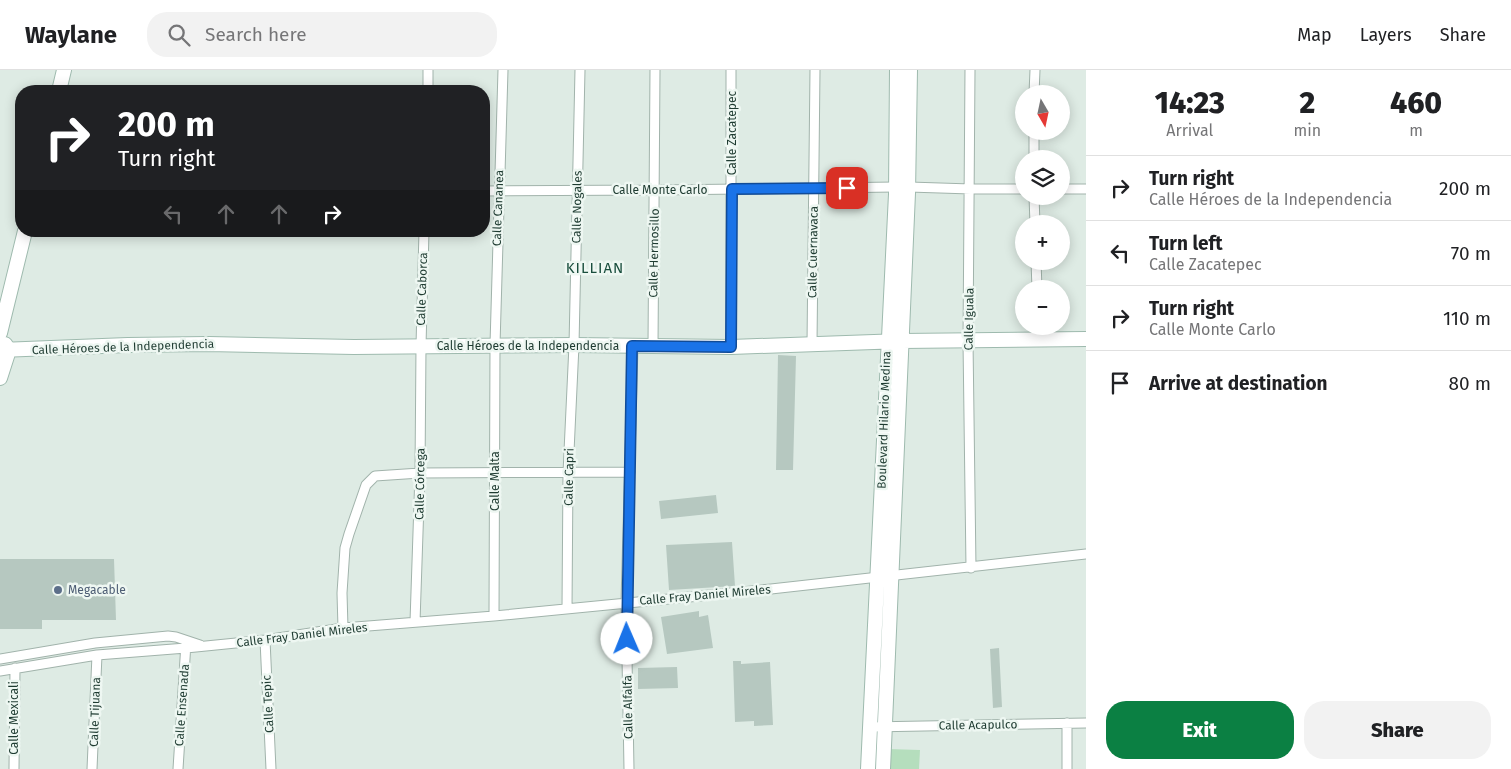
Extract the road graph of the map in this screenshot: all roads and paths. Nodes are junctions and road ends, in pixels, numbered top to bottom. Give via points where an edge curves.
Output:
1 (64, 70) edge
2 (428, 70) edge
3 (503, 70) edge
4 (580, 70) edge
5 (655, 70) edge
6 (732, 70) edge
7 (815, 70) edge
8 (897, 70) edge
9 (910, 70) edge
10 (970, 70) edge
11 (1034, 70) edge
12 (60, 85) edge
13 (428, 85) edge
14 (1034, 85) edge
15 (902, 187) junction
16 (814, 188) junction
17 (732, 189) junction
18 (971, 189) junction
19 (1015, 189) edge
20 (1070, 189) edge
21 (1086, 189) edge
22 (578, 190) junction
23 (655, 190) junction
24 (490, 191) edge
25 (499, 191) junction
26 (24, 237) edge
27 (424, 237) edge
28 (0, 335) edge
29 (1020, 335) edge
30 (1054, 335) edge
31 (1086, 339) edge
32 (902, 341) junction
33 (968, 341) junction
34 (887, 342) junction
35 (812, 344) junction
36 (495, 345) junction
37 (574, 345) junction
38 (421, 346) junction
39 (632, 346) junction
40 (653, 346) junction
41 (731, 347) junction
42 (4, 350) edge
43 (0, 378) edge
44 (630, 472) junction
45 (420, 473) junction
46 (495, 473) junction
47 (568, 473) junction
48 (1086, 554) edge
49 (971, 568) junction
50 (884, 576) junction
51 (626, 602) junction
52 (567, 609) junction
53 (494, 616) junction
54 (416, 622) junction
55 (343, 628) junction
56 (264, 640) junction
57 (186, 644) junction
58 (97, 655) junction
59 (0, 658) edge
60 (15, 668) junction
61 (0, 671) edge
62 (1067, 723) junction
63 (1086, 723) edge
64 (870, 727) junction
65 (884, 727) junction
66 (14, 769) edge
67 (92, 769) edge
68 (178, 769) edge
69 (271, 769) edge
70 (629, 769) edge
71 (868, 769) edge
72 (883, 769) edge
73 (1067, 769) edge

1 - 12 main road
2 - 13 street
3 - 25 street, Calle Cananea
4 - 22 street, Calle Nogales
5 - 23 street, Calle Hermosillo
6 - 17 street, Calle Zacatepec
7 - 16 street, Calle Cuernavaca
8 - 15 main road, Boulevard Hilario Medina
9 - 15 main road, Boulevard Hilario Medina
10 - 18 street, Calle Iguala
11 - 14 street
15 - 16 street, Calle Monte Carlo
15 - 18 street, Calle Monte Carlo
15 - 32 main road, Boulevard Hilario Medina
15 - 34 main road, Boulevard Hilario Medina
16 - 17 street, Calle Monte Carlo
16 - 35 street, Calle Cuernavaca
17 - 23 street, Calle Monte Carlo
17 - 41 street, Calle Zacatepec
18 - 19 street, Calle Monte Carlo
18 - 33 street, Calle Iguala
20 - 21 street
22 - 23 street, Calle Monte Carlo
22 - 25 street, Calle Monte Carlo
22 - 37 street, Calle Nogales
23 - 40 street, Calle Hermosillo
24 - 25 street, Calle Monte Carlo
25 - 36 street, Calle Cananea
26 - 28 main road
27 - 38 street, Calle Caborca
28 - 42 main road
29 - 33 main road, Calle Héroes de la Independencia
30 - 31 main road, Calle Héroes de la Independencia
32 - 33 main road, Calle Héroes de la Independencia
32 - 34 main road, Calle Héroes de la Independencia
32 - 50 main road, Boulevard Hilario Medina
33 - 49 street, Calle Iguala
34 - 35 main road, Calle Héroes de la Independencia
34 - 50 main road, Boulevard Hilario Medina
35 - 41 main road, Calle Héroes de la Independencia
36 - 37 main road, Calle Héroes de la Independencia
36 - 38 main road, Calle Héroes de la Independencia
36 - 46 street, Calle Malta
37 - 39 main road, Calle Héroes de la Independencia
37 - 47 street, Calle Capri
38 - 42 main road, Calle Héroes de la Independencia via 168,344
38 - 45 street, Calle Córcega
39 - 40 main road, Calle Héroes de la Independencia
39 - 44 street, Calle Alfalfa
40 - 41 main road, Calle Héroes de la Independencia
42 - 43 main road
44 - 47 street
44 - 51 street, Calle Alfalfa
45 - 46 street
45 - 54 street, Calle Córcega
45 - 55 street via 383,474 375,476 366,485 348,534 344,562
46 - 47 street
46 - 53 street, Calle Malta
47 - 52 street, Calle Capri
48 - 49 street, Calle Fray Daniel Mireles
49 - 50 street, Calle Fray Daniel Mireles
50 - 51 street, Calle Fray Daniel Mireles
50 - 64 main road, Boulevard Hilario Medina
50 - 65 main road, Boulevard Hilario Medina
51 - 52 street, Calle Fray Daniel Mireles
51 - 70 street, Calle Alfalfa
52 - 53 street, Calle Fray Daniel Mireles
53 - 54 street, Calle Fray Daniel Mireles
54 - 55 street, Calle Fray Daniel Mireles
55 - 56 street, Calle Fray Daniel Mireles
56 - 57 street, Calle Fray Daniel Mireles via 205,646
56 - 69 street, Calle Tepic
57 - 58 street, Calle Fray Daniel Mireles
57 - 59 street, Calle Fray Daniel Mireles via 176,637 158,637
57 - 68 street, Calle Ensenada
58 - 60 street, Calle Fray Daniel Mireles
58 - 67 street, Calle Tijuana
60 - 61 street, Calle Fray Daniel Mireles
60 - 66 street, Calle Mexicali
62 - 63 street, Calle Acapulco
62 - 65 street, Calle Acapulco
62 - 73 street
64 - 65 street, Calle Acapulco
64 - 71 main road, Boulevard Hilario Medina
65 - 72 main road, Boulevard Hilario Medina

